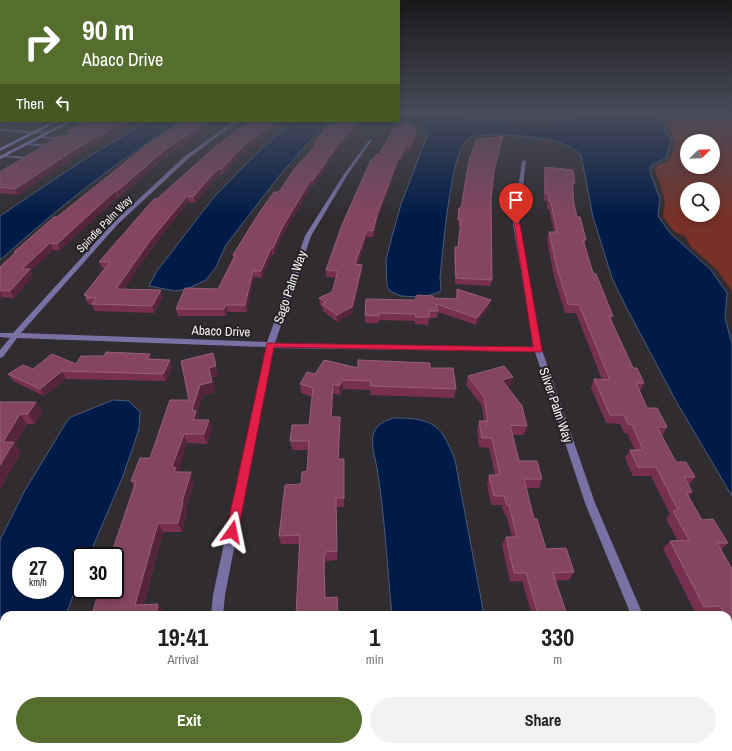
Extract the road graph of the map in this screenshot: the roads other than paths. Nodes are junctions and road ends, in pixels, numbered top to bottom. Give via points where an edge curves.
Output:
1 (20, 148) edge
2 (199, 148) edge
3 (364, 148) edge
4 (2, 157) edge
5 (27, 158) edge
6 (524, 161) dead end
7 (0, 335) edge
8 (14, 336) junction
9 (270, 344) junction
10 (538, 350) junction
11 (0, 355) edge
12 (217, 611) edge
13 (635, 611) edge

1 - 4 main road
2 - 8 street, Spindle Palm Way via 116,223
3 - 9 street, Sago Palm Way via 308,236
4 - 5 street
6 - 10 street, Silver Palm Way via 516,224
7 - 8 street, Abaco Drive
8 - 9 street, Abaco Drive
8 - 11 street, Spindle Palm Way
9 - 10 street, Abaco Drive
9 - 12 street, Sago Palm Way
10 - 13 street, Silver Palm Way via 590,503

